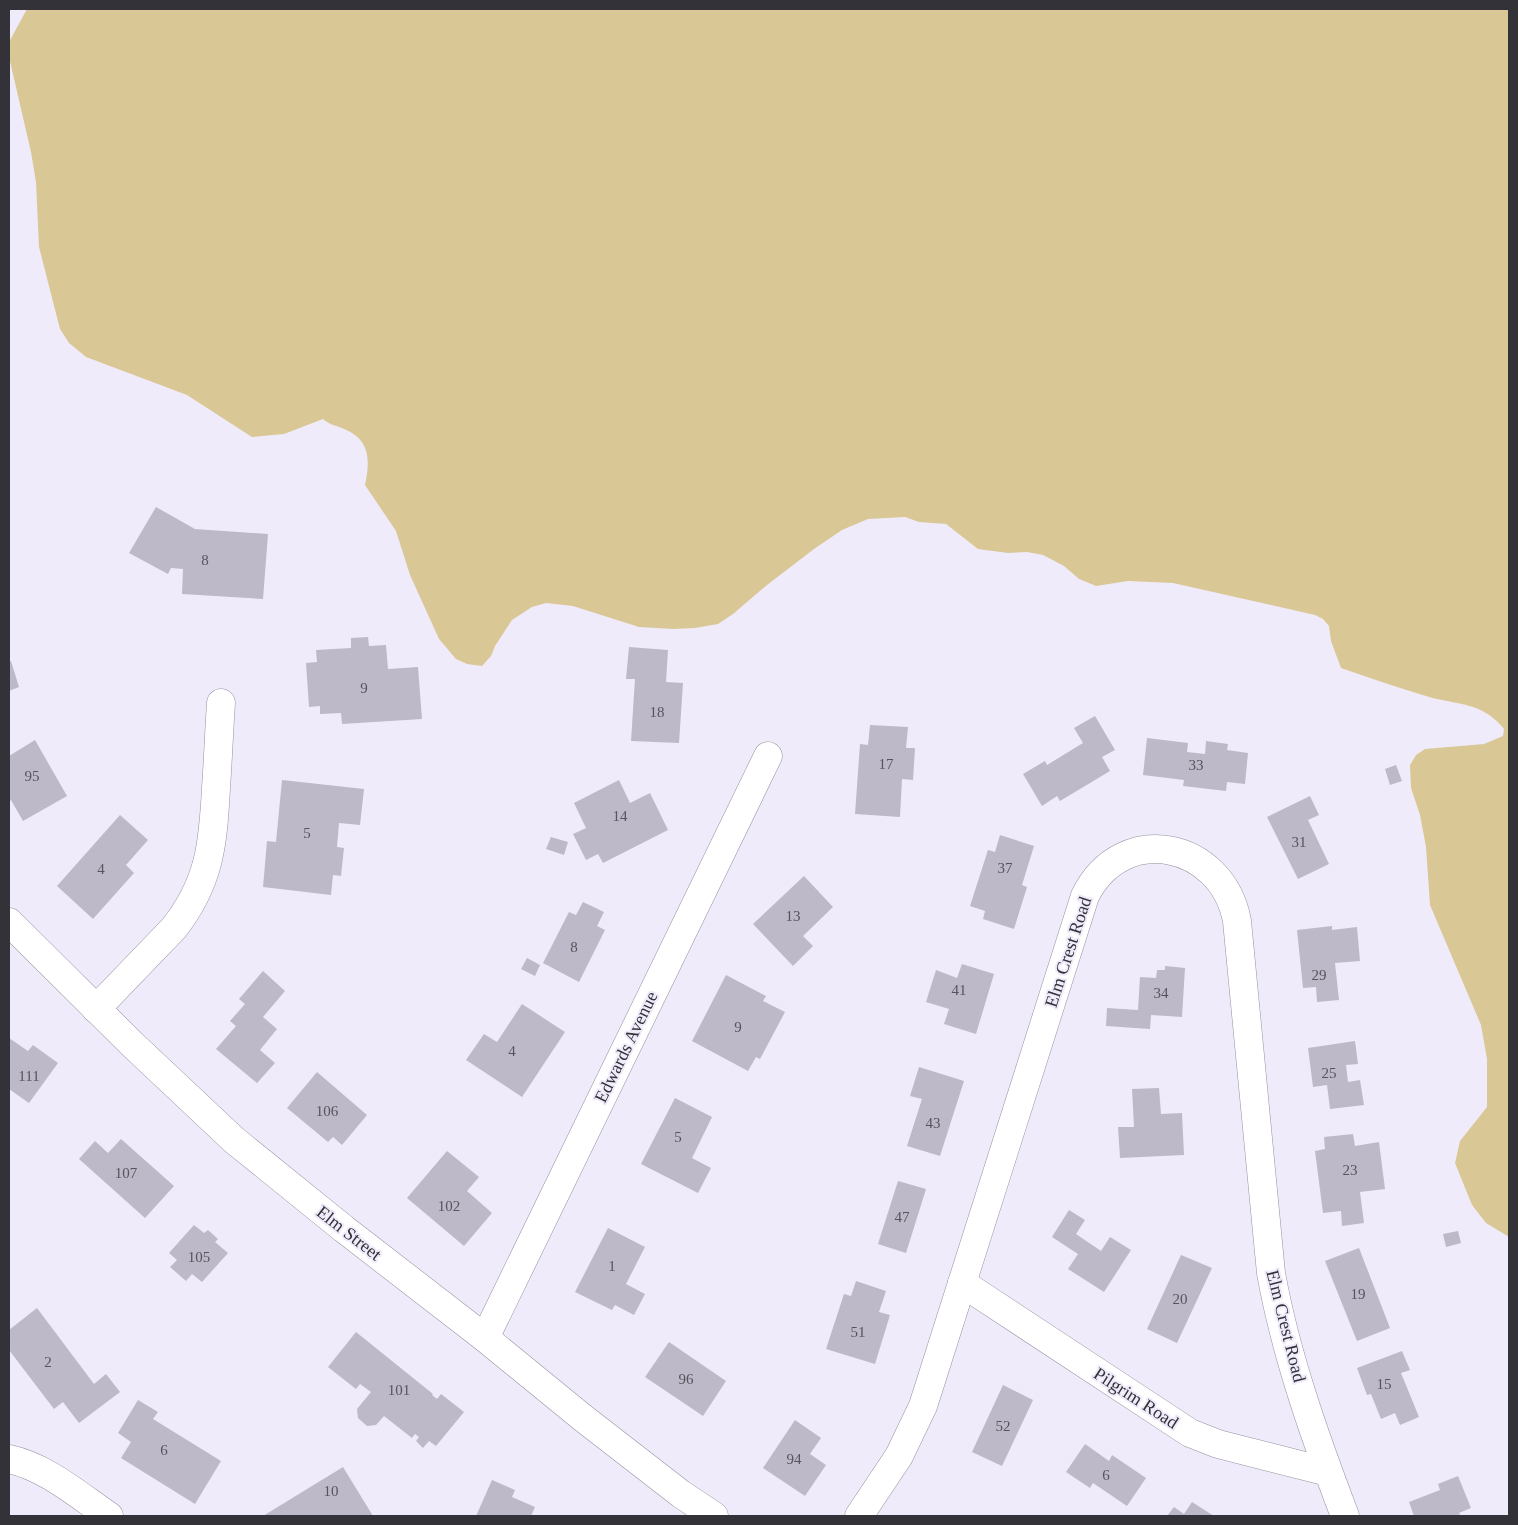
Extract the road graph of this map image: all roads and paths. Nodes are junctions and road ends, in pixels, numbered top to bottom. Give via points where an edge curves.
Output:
1 (221, 703) dead end
2 (768, 756) dead end
3 (9, 922) edge
4 (96, 1009) junction
5 (962, 1282) junction
6 (485, 1338) junction
7 (9, 1459) edge
8 (1328, 1472) junction
9 (109, 1516) edge
10 (714, 1516) edge
11 (859, 1516) edge
12 (1345, 1516) edge

1 - 4 street via 213,842 200,888 174,928
2 - 6 street, Edwards Avenue
3 - 4 street, Elm Street
4 - 6 street, Elm Street via 234,1140
5 - 8 street, Pilgrim Road via 1190,1433 1218,1444
5 - 8 street, Elm Crest Road via 1089,888 1114,862 1138,852 1166,850 1192,857 1220,880 1235,912 1271,1273 1282,1326
5 - 11 street, Elm Crest Road via 916,1423 894,1464
6 - 10 street, Elm Street via 583,1418
7 - 9 street via 42,1472
8 - 12 street, Elm Crest Road

